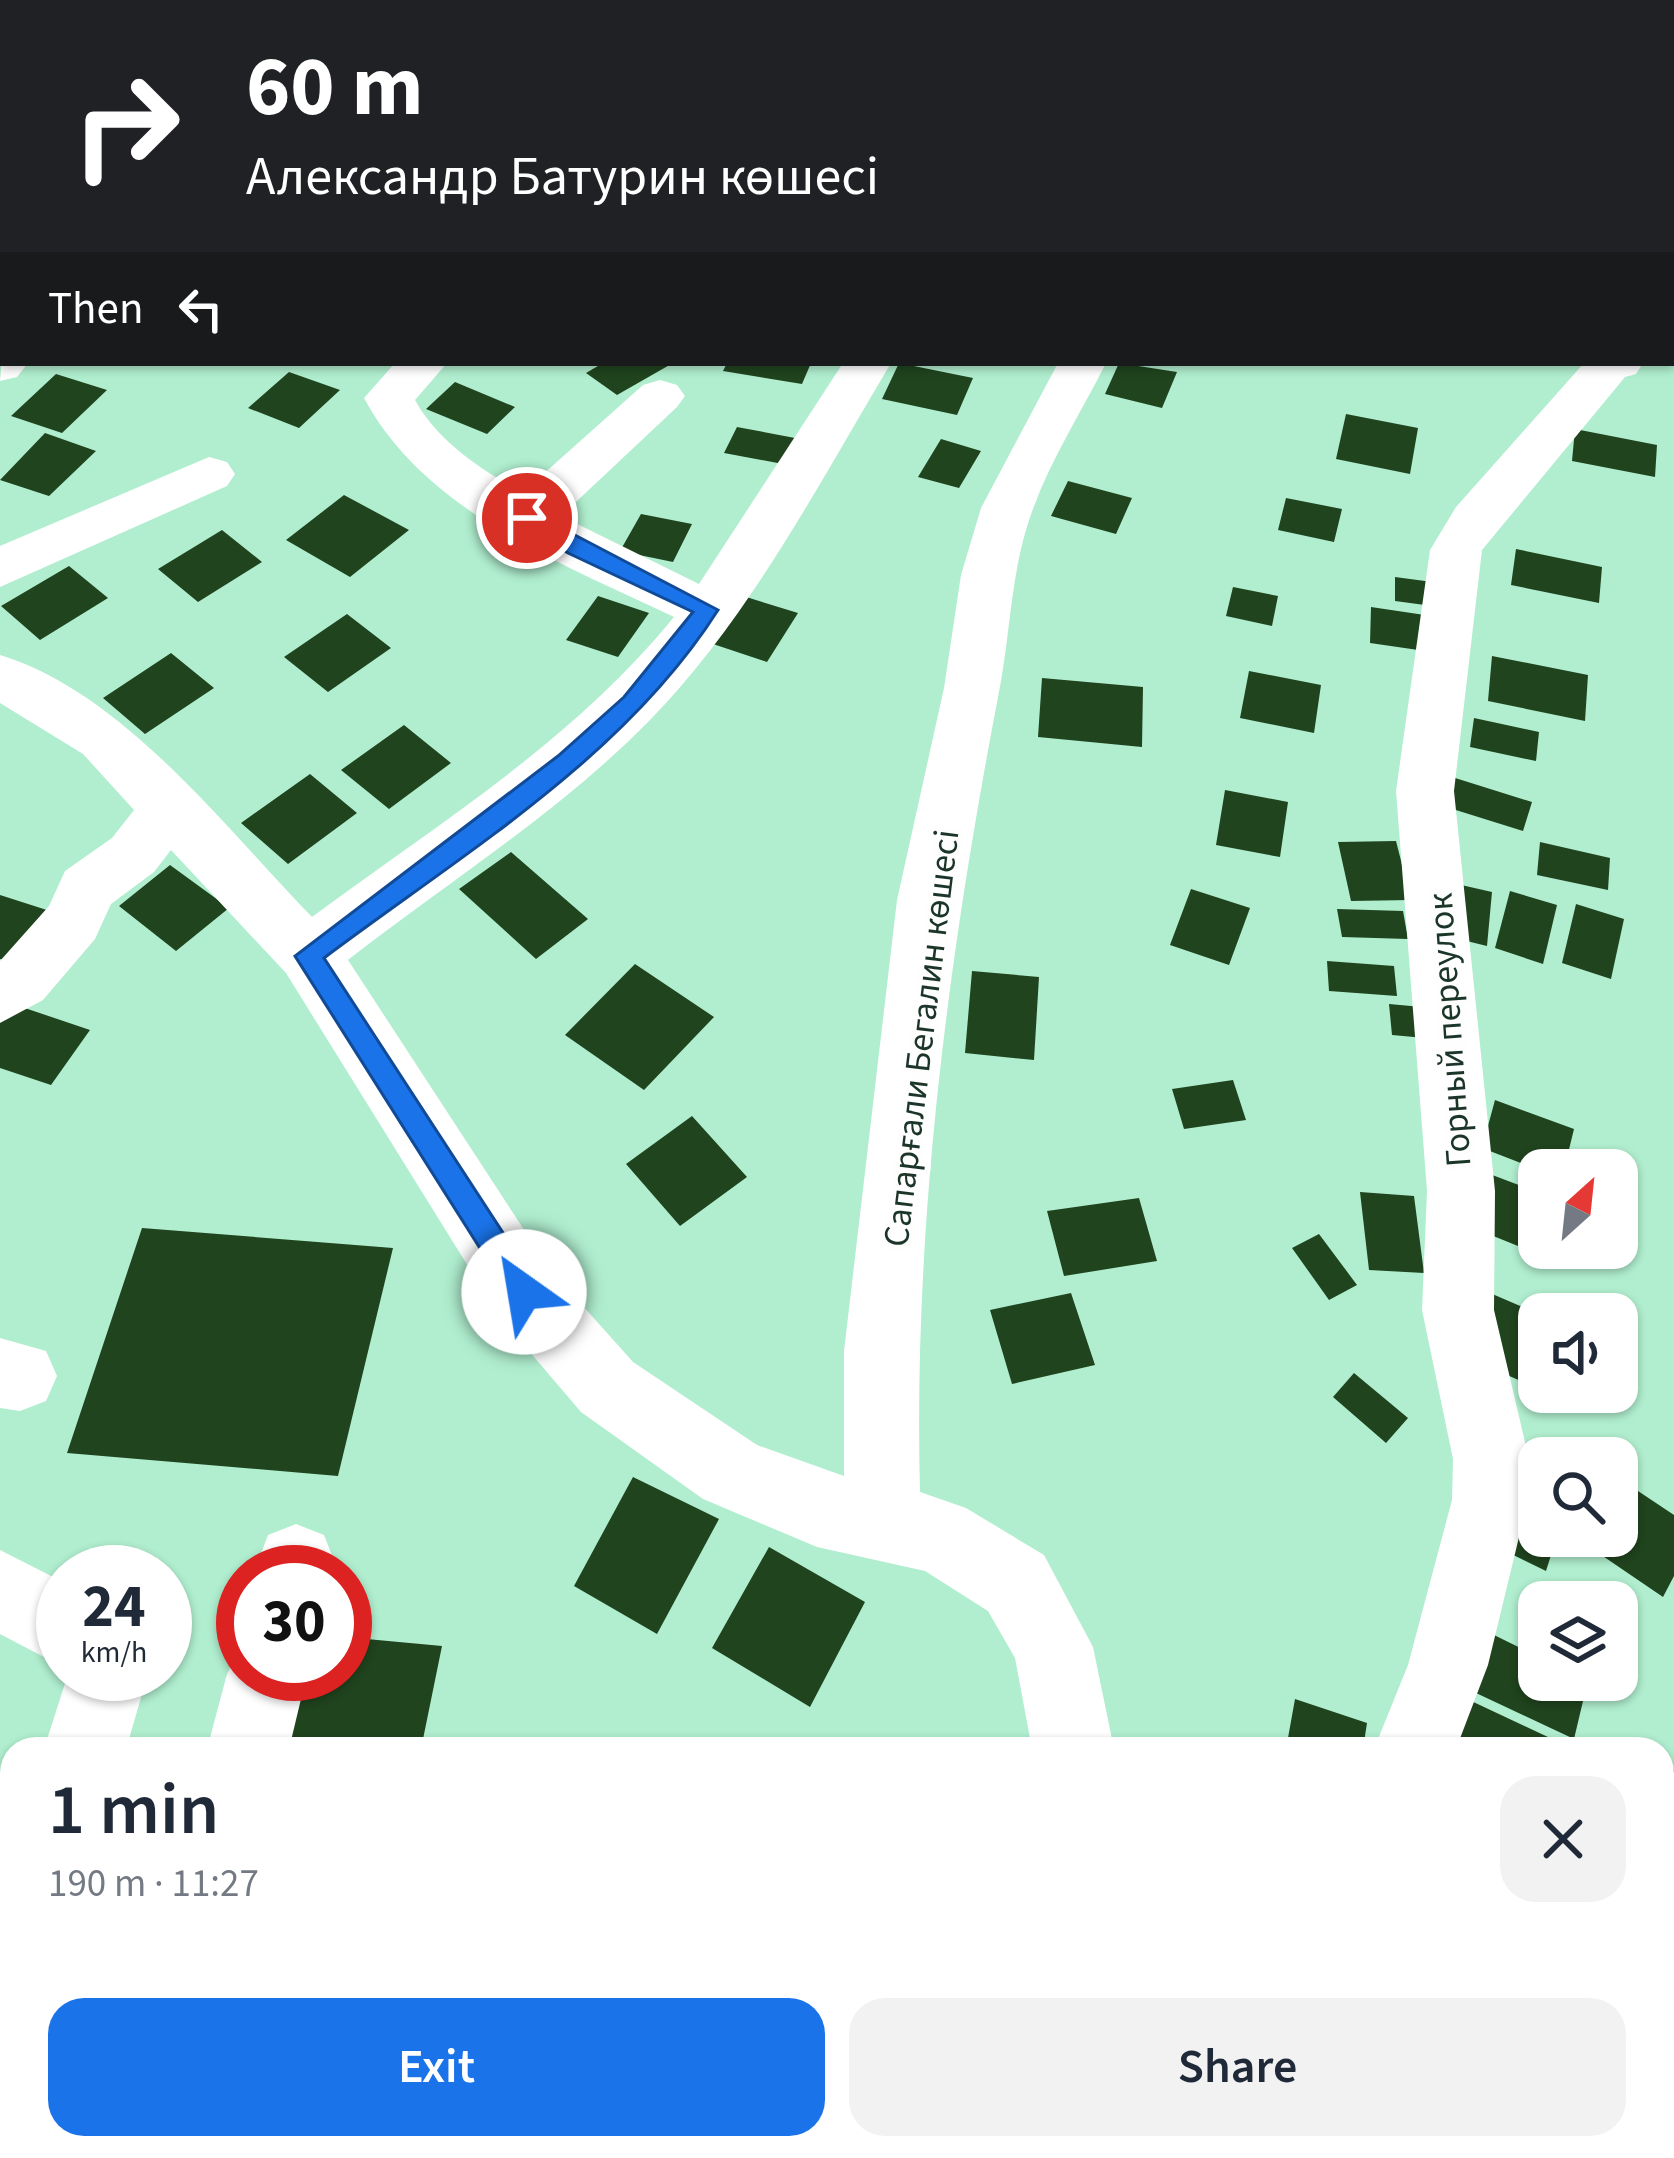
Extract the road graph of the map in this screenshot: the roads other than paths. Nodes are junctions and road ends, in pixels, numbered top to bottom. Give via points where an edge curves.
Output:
1 (421, 366) edge
2 (865, 366) edge
3 (1080, 366) edge
4 (1608, 366) edge
5 (660, 396) dead end
6 (209, 474) dead end
7 (527, 518) junction
8 (0, 568) edge
9 (707, 610) junction
10 (0, 676) edge
11 (171, 807) junction
12 (308, 956) junction
13 (0, 996) edge
14 (882, 1520) junction
15 (0, 1589) edge
16 (36, 1611) edge
17 (100, 1701) edge
18 (260, 1701) edge
19 (89, 1737) edge
20 (251, 1737) edge
21 (1071, 1737) edge
22 (1420, 1737) edge

1 - 7 street via 389,398 395,420 434,460
2 - 9 street
3 - 14 street, Сапарғали Бегалин көшесі via 1007,508 928,900 880,1351
4 - 22 street, Горный переулок via 1456,550 1425,791 1461,1191 1458,1310 1491,1459 1490,1500 1448,1665
5 - 7 street
6 - 8 street
7 - 9 street
9 - 12 street via 632,704 566,763
10 - 11 street via 104,739
11 - 12 street
11 - 13 street via 133,856 87,888 74,921
12 - 14 street via 524,1292 607,1388 730,1472 817,1509
14 - 21 street via 939,1535 1016,1583 1053,1647
15 - 16 street
17 - 19 street
18 - 20 street

